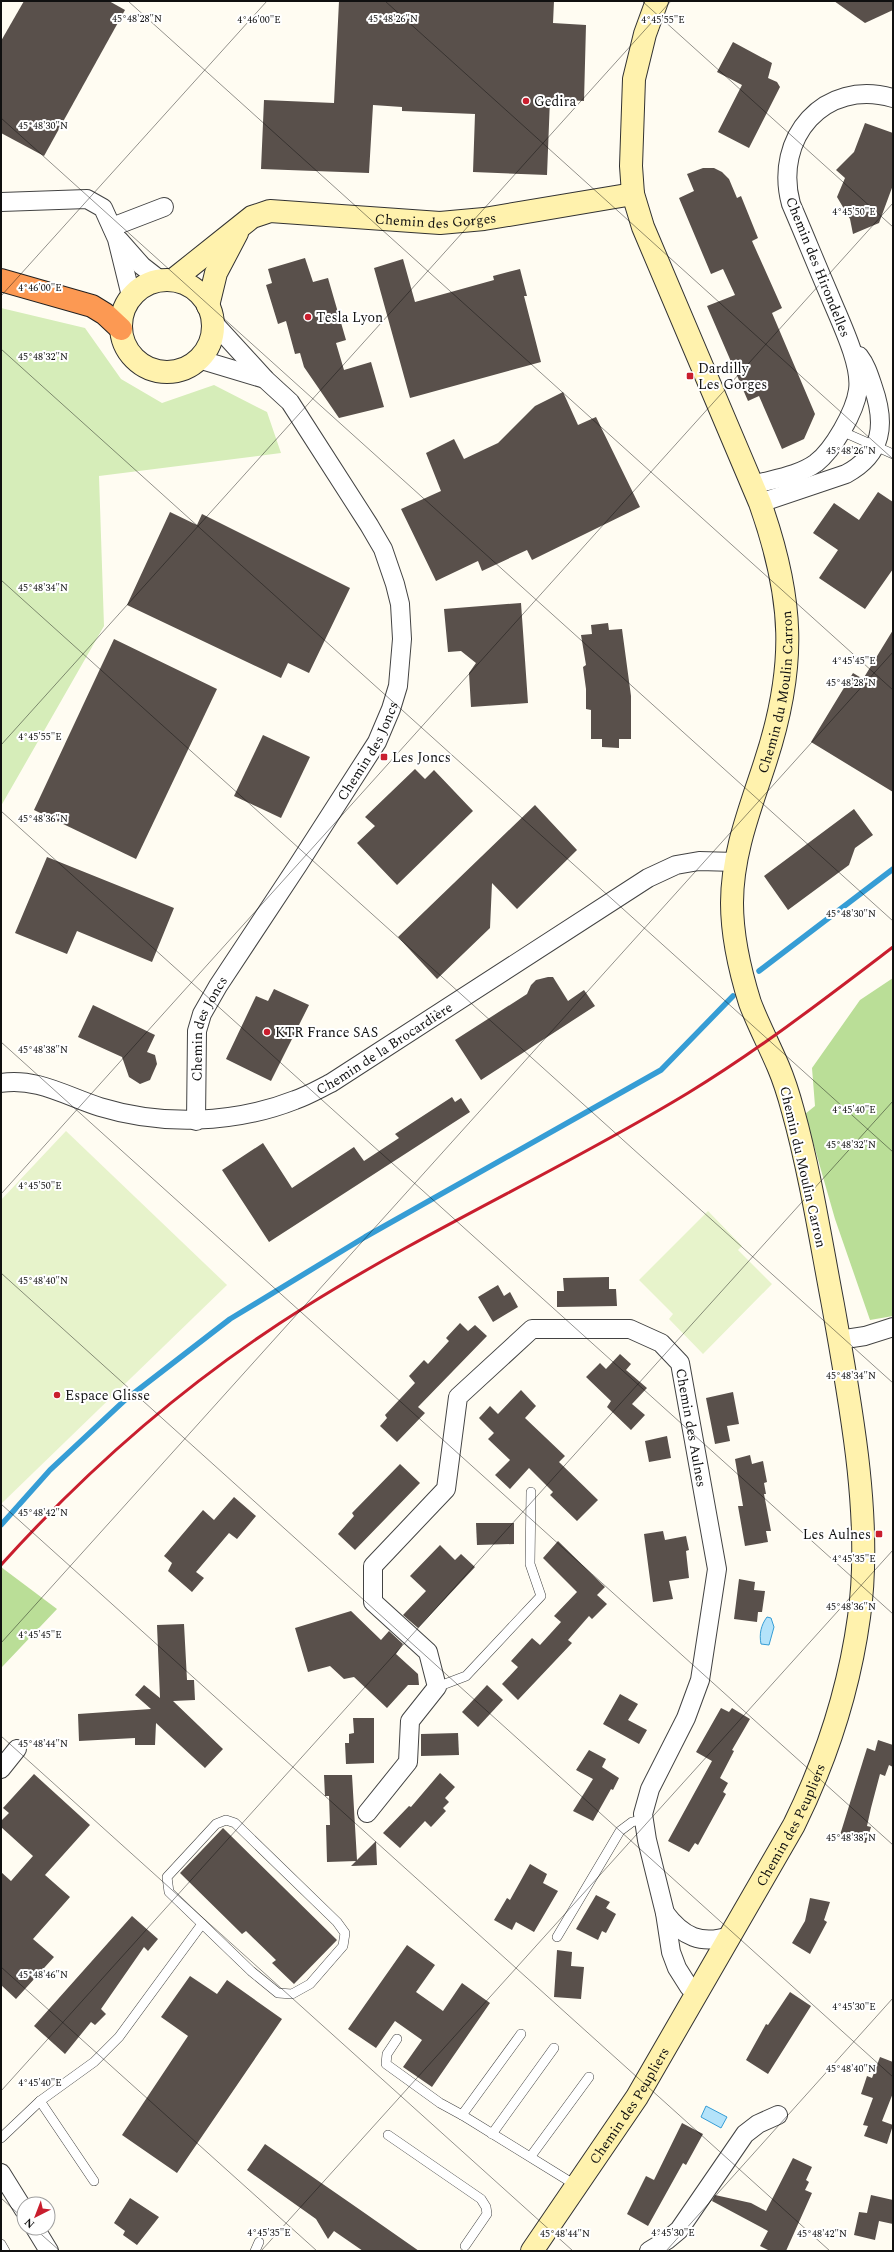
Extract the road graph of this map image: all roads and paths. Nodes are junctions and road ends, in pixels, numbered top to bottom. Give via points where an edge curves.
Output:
1 (657, 1) edge
2 (893, 98) edge
3 (633, 194) junction
4 (1, 202) edge
5 (164, 207) dead end
6 (240, 227) junction
7 (115, 233) junction
8 (1, 280) edge
9 (166, 280) junction
10 (131, 296) junction
11 (210, 313) junction
12 (121, 329) junction
13 (850, 344) junction
14 (198, 359) junction
15 (266, 380) junction
16 (841, 431) junction
17 (874, 448) junction
18 (893, 454) edge
19 (756, 494) junction
20 (736, 862) junction
21 (1, 1083) edge
22 (196, 1121) junction
23 (893, 1327) edge
24 (839, 1340) junction
25 (532, 1492) dead end
26 (437, 1687) junction
27 (17, 1749) dead end
28 (1, 1769) edge
29 (367, 1813) dead end
30 (644, 1819) junction
31 (666, 1913) junction
32 (202, 1924) junction
33 (730, 1936) junction
34 (557, 1937) dead end
35 (698, 1992) junction
36 (521, 2034) dead end
37 (397, 2039) dead end
38 (554, 2048) dead end
39 (589, 2077) dead end
40 (40, 2101) junction
41 (462, 2115) junction
42 (778, 2115) dead end
43 (492, 2134) junction
44 (388, 2135) dead end
45 (1, 2138) edge
46 (531, 2156) junction
47 (1, 2173) edge
48 (94, 2181) dead end
49 (577, 2186) junction
50 (16, 2197) edge
51 (40, 2236) edge
52 (259, 2242) dead end
53 (1, 2244) edge
54 (466, 2249) edge
55 (5, 2251) edge
56 (49, 2251) edge
57 (255, 2251) edge
58 (532, 2251) edge
59 (649, 2251) edge

1 - 3 street, Chemin du Moulin Carron via 645,34 634,79 631,142
2 - 13 street, Chemin des Hirondelles via 862,94 843,98 824,107 801,128 793,142 787,164 786,182 791,204
3 - 6 street, Chemin des Gorges via 484,219 440,223 270,211 252,217
3 - 19 street, Chemin du Moulin Carron via 644,227
4 - 7 street via 87,199 103,208
5 - 7 street
6 - 9 street, Chemin des Gorges
6 - 11 street, Chemin des Gorges via 216,273
7 - 9 street via 142,266
7 - 10 street
8 - 12 highway via 92,306
9 - 10 street via 149,283
9 - 11 street via 194,289
10 - 12 street via 125,306
11 - 14 street via 212,335 207,348
11 - 15 street, Chemin des Joncs
12 - 14 street via 124,343 132,356 143,365 157,370 172,371 186,367
13 - 16 street, Chemin des Hirondelles via 858,389
13 - 17 street, Chemin des Hirondelles via 866,365 880,406 881,423
14 - 15 street, Chemin des Joncs
15 - 22 street, Chemin des Joncs via 290,402 383,550 400,604 401,663 391,709 377,742 202,1014 197,1038
16 - 17 lane
16 - 19 street, Chemin des Hirondelles via 827,452 816,462
17 - 18 lane
17 - 19 street, Chemin des Hirondelles via 860,467 846,474
19 - 20 street, Chemin du Moulin Carron via 774,542 784,589 788,656 781,708 748,811
20 - 22 street, Chemin de la Brocardière via 699,861 676,865 648,878 331,1083 296,1100 259,1111
20 - 24 street, Chemin du Moulin Carron via 732,901 740,970 751,1006 780,1070 794,1113
21 - 22 street, Chemin de la Brocardière via 26,1082 127,1115
23 - 24 street via 865,1336
24 - 33 street, Chemin des Peupliers via 853,1429 862,1524 860,1616 846,1688 822,1763 794,1825
25 - 26 lane via 530,1564 541,1596 466,1676
26 - 29 street via 410,1722 408,1762
26 - 30 street, Chemin des Aulnes via 428,1652 373,1602 373,1566 446,1489 458,1397 532,1329 630,1329 661,1343 680,1363 717,1569 700,1680 686,1718 650,1789
27 - 28 street
30 - 31 street, Chemin des Aulnes
30 - 34 lane via 632,1822 620,1831
31 - 33 street, Chemin des Aulnes via 676,1926 697,1939 716,1941
31 - 35 street, Chemin des Aulnes via 675,1963 689,1986
32 - 32 lane via 278,1993 292,1994 310,1984 343,1946 345,1933 337,1922 241,1829 226,1820 216,1824 167,1877 168,1892
32 - 40 lane via 119,2037 94,2062
33 - 35 street, Chemin des Peupliers
35 - 49 street, Chemin des Peupliers via 637,2097
36 - 41 lane
37 - 41 lane via 387,2054 386,2064 440,2103
38 - 43 lane
39 - 46 lane
40 - 45 lane
40 - 48 lane
41 - 43 lane
42 - 59 street via 758,2124 745,2134 679,2230
43 - 46 lane
44 - 54 lane via 481,2199 487,2214
46 - 49 lane
47 - 50 street
49 - 58 street, Chemin des Peupliers
51 - 56 street
52 - 57 lane
53 - 55 lane

